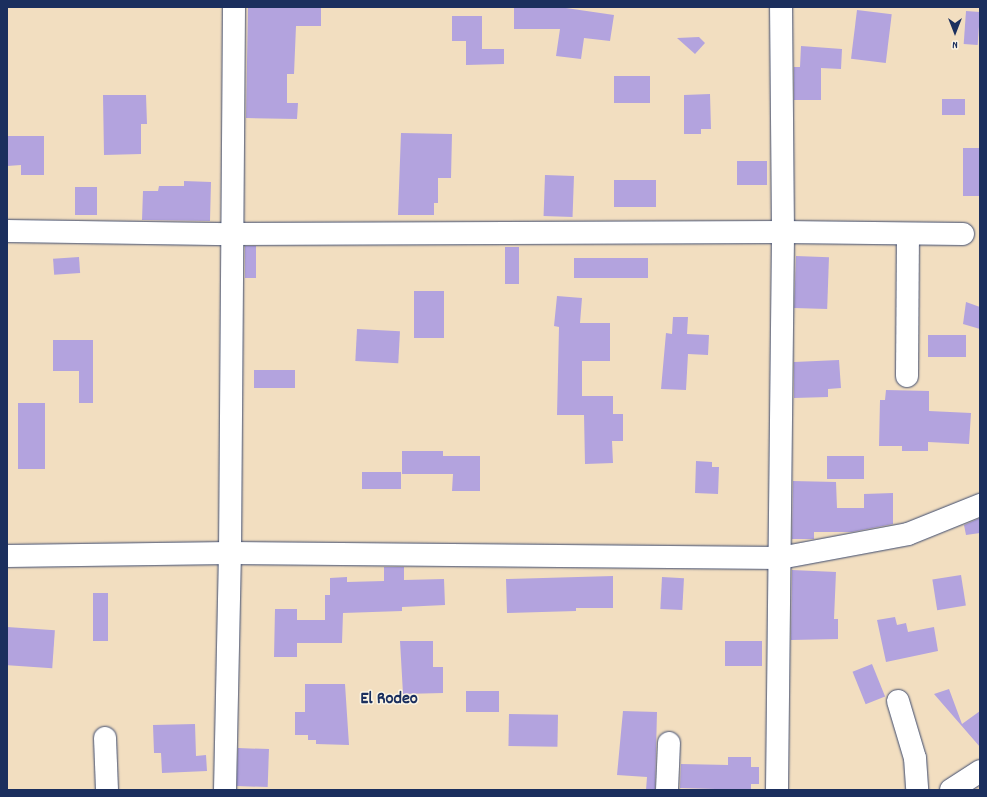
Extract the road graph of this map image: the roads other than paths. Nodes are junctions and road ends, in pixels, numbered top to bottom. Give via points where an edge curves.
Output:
1 (234, 7) edge
2 (781, 7) edge
3 (7, 231) edge
4 (783, 232) junction
5 (233, 234) junction
6 (908, 234) junction
7 (964, 234) dead end
8 (907, 376) dead end
9 (980, 505) edge
10 (230, 553) junction
11 (7, 556) edge
12 (780, 558) junction
13 (898, 701) dead end
14 (105, 738) dead end
15 (669, 743) dead end
16 (980, 771) edge
17 (107, 790) edge
18 (225, 790) edge
19 (667, 790) edge
20 (777, 790) edge
21 (917, 790) edge
22 (952, 790) edge

1 - 5 street
2 - 4 street
3 - 5 street
4 - 5 street
4 - 6 street
4 - 12 street
5 - 10 street
6 - 7 street
6 - 8 street
9 - 12 street via 908,534
10 - 11 street
10 - 12 street
10 - 18 street
12 - 20 street
13 - 21 street via 915,758
14 - 17 street
15 - 19 street
16 - 22 street

